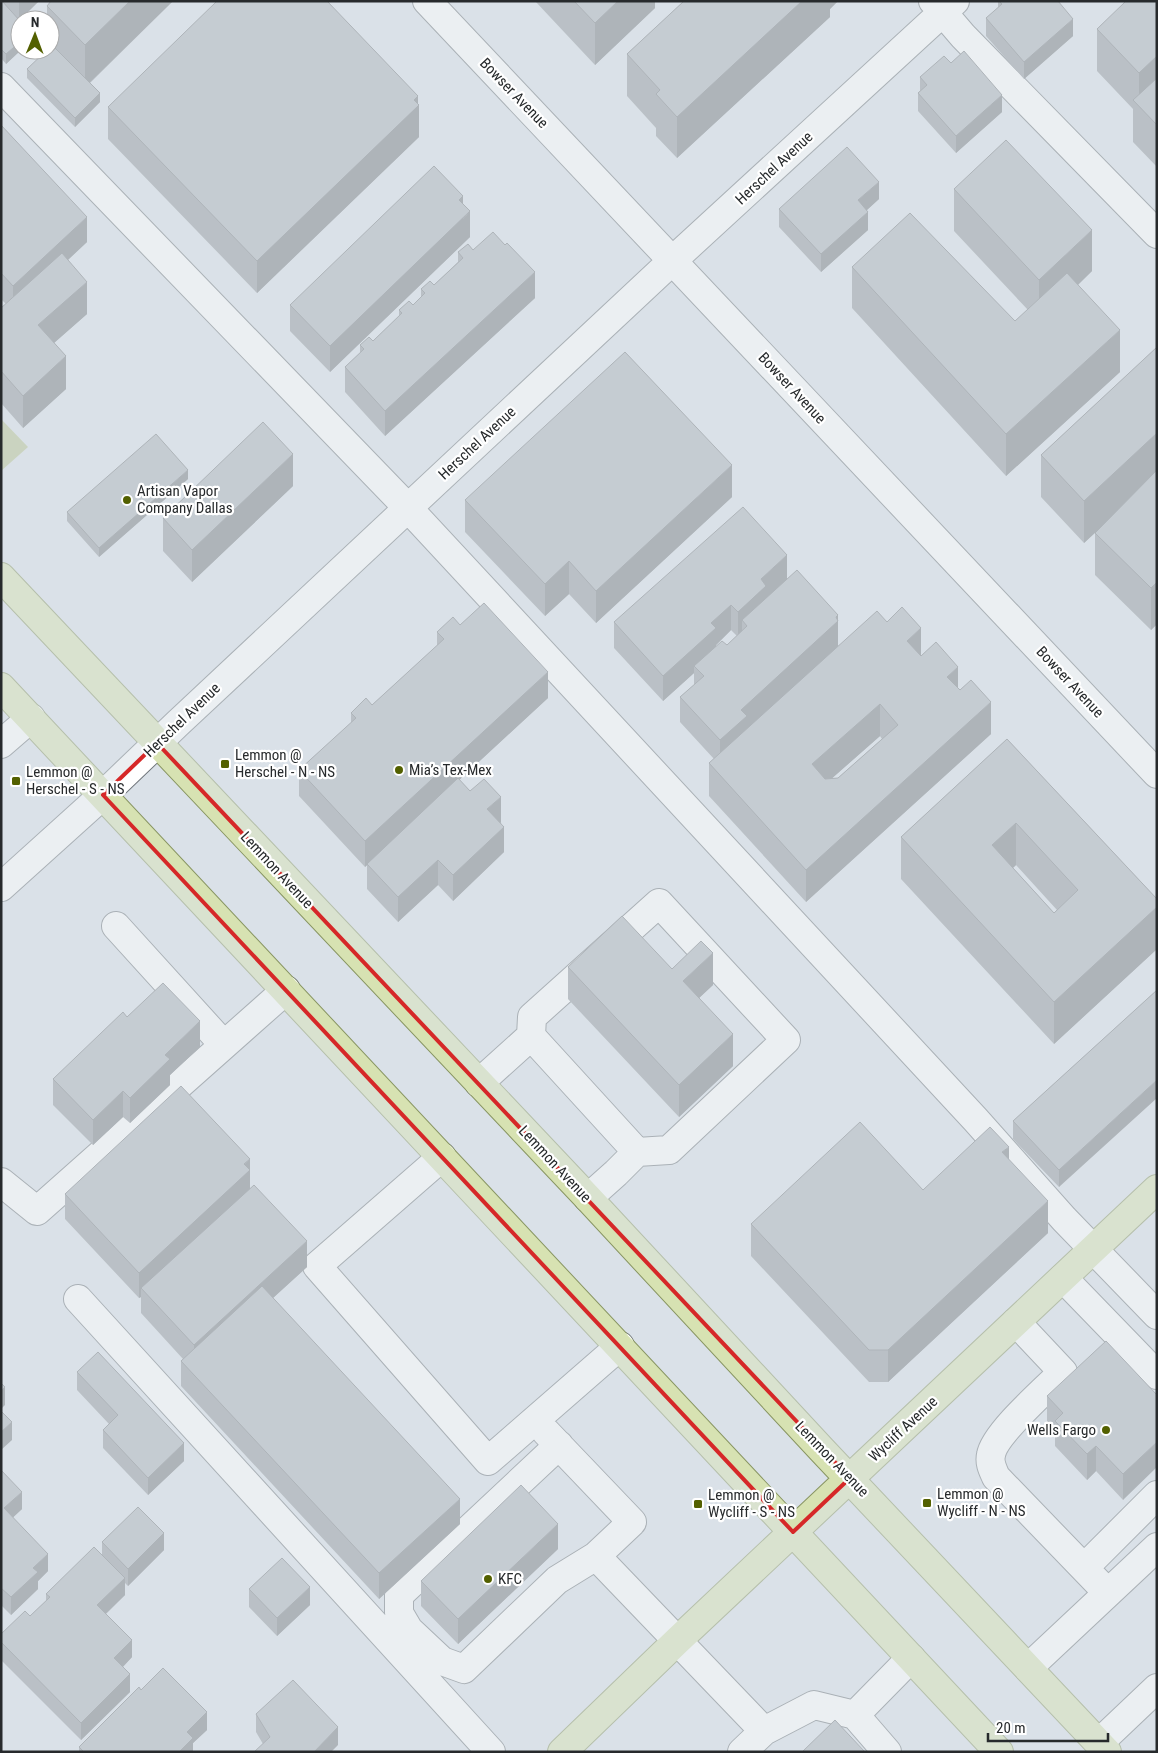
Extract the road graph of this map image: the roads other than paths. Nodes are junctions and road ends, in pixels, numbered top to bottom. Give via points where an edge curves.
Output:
1 (427, 1) edge
2 (944, 5) edge
3 (1, 87) edge
4 (1157, 234) edge
5 (672, 261) junction
6 (408, 508) junction
7 (1, 577) edge
8 (1, 687) edge
9 (31, 718) junction
10 (157, 743) junction
11 (1, 744) edge
12 (1157, 774) edge
13 (104, 795) junction
14 (1, 887) edge
15 (116, 926) dead end
16 (286, 990) junction
17 (531, 1036) junction
18 (224, 1045) junction
19 (479, 1084) junction
20 (637, 1152) junction
21 (442, 1157) junction
22 (1, 1182) edge
23 (1157, 1189) edge
24 (588, 1198) junction
25 (1094, 1248) junction
26 (1063, 1278) junction
27 (78, 1299) dead end
28 (1157, 1315) edge
29 (1016, 1322) junction
30 (620, 1346) junction
31 (1157, 1375) edge
32 (535, 1420) junction
33 (559, 1445) junction
34 (850, 1478) junction
35 (1157, 1495) edge
36 (793, 1532) junction
37 (1157, 1547) edge
38 (596, 1556) junction
39 (1084, 1568) junction
40 (1108, 1593) junction
41 (677, 1641) junction
42 (911, 1658) junction
43 (1028, 1668) junction
44 (1157, 1688) edge
45 (855, 1715) junction
46 (764, 1731) junction
47 (1103, 1747) edge
48 (491, 1752) edge
49 (562, 1752) edge
50 (742, 1752) edge
51 (887, 1752) edge
52 (999, 1752) edge

1 - 5 street, Bowser Avenue
2 - 4 street via 962,36
2 - 5 street, Herschel Avenue
3 - 6 street
5 - 6 street, Herschel Avenue
5 - 12 street, Bowser Avenue
6 - 10 street, Herschel Avenue
6 - 25 street
7 - 10 main road, Lemmon Avenue
8 - 9 main road
9 - 11 street
9 - 13 main road
10 - 13 street, Herschel Avenue
10 - 19 main road, Lemmon Avenue
13 - 14 street, Herschel Avenue
13 - 16 main road
15 - 18 street
16 - 18 street
16 - 21 main road
17 - 19 street
17 - 20 street
17 - 20 street via 532,1017 659,903 786,1040 669,1150
18 - 22 street via 37,1211
19 - 24 main road, Lemmon Avenue
20 - 24 street
21 - 30 main road
21 - 32 street via 316,1266 488,1461
23 - 25 main road, Wycliff Avenue
24 - 34 main road, Lemmon Avenue
25 - 26 main road, Wycliff Avenue
25 - 28 street
26 - 29 main road, Wycliff Avenue
26 - 31 street
27 - 48 street
29 - 34 main road, Wycliff Avenue
29 - 39 street via 1063,1372 1000,1434 991,1454 992,1468 996,1477
30 - 32 street
30 - 36 main road
32 - 33 street
33 - 38 street via 632,1522
33 - 38 street via 399,1595 399,1613 409,1630 442,1661 464,1668 557,1580
34 - 36 main road, Wycliff Avenue
34 - 43 main road, Lemmon Avenue
35 - 39 street
36 - 41 main road, Wycliff Avenue
36 - 42 main road
37 - 40 street
38 - 41 street
39 - 40 street
40 - 43 street
41 - 46 street
41 - 49 main road, Wycliff Avenue
42 - 45 street
42 - 52 main road
43 - 47 main road, Lemmon Avenue
44 - 47 street
45 - 46 street via 814,1705
45 - 51 street
46 - 50 street

